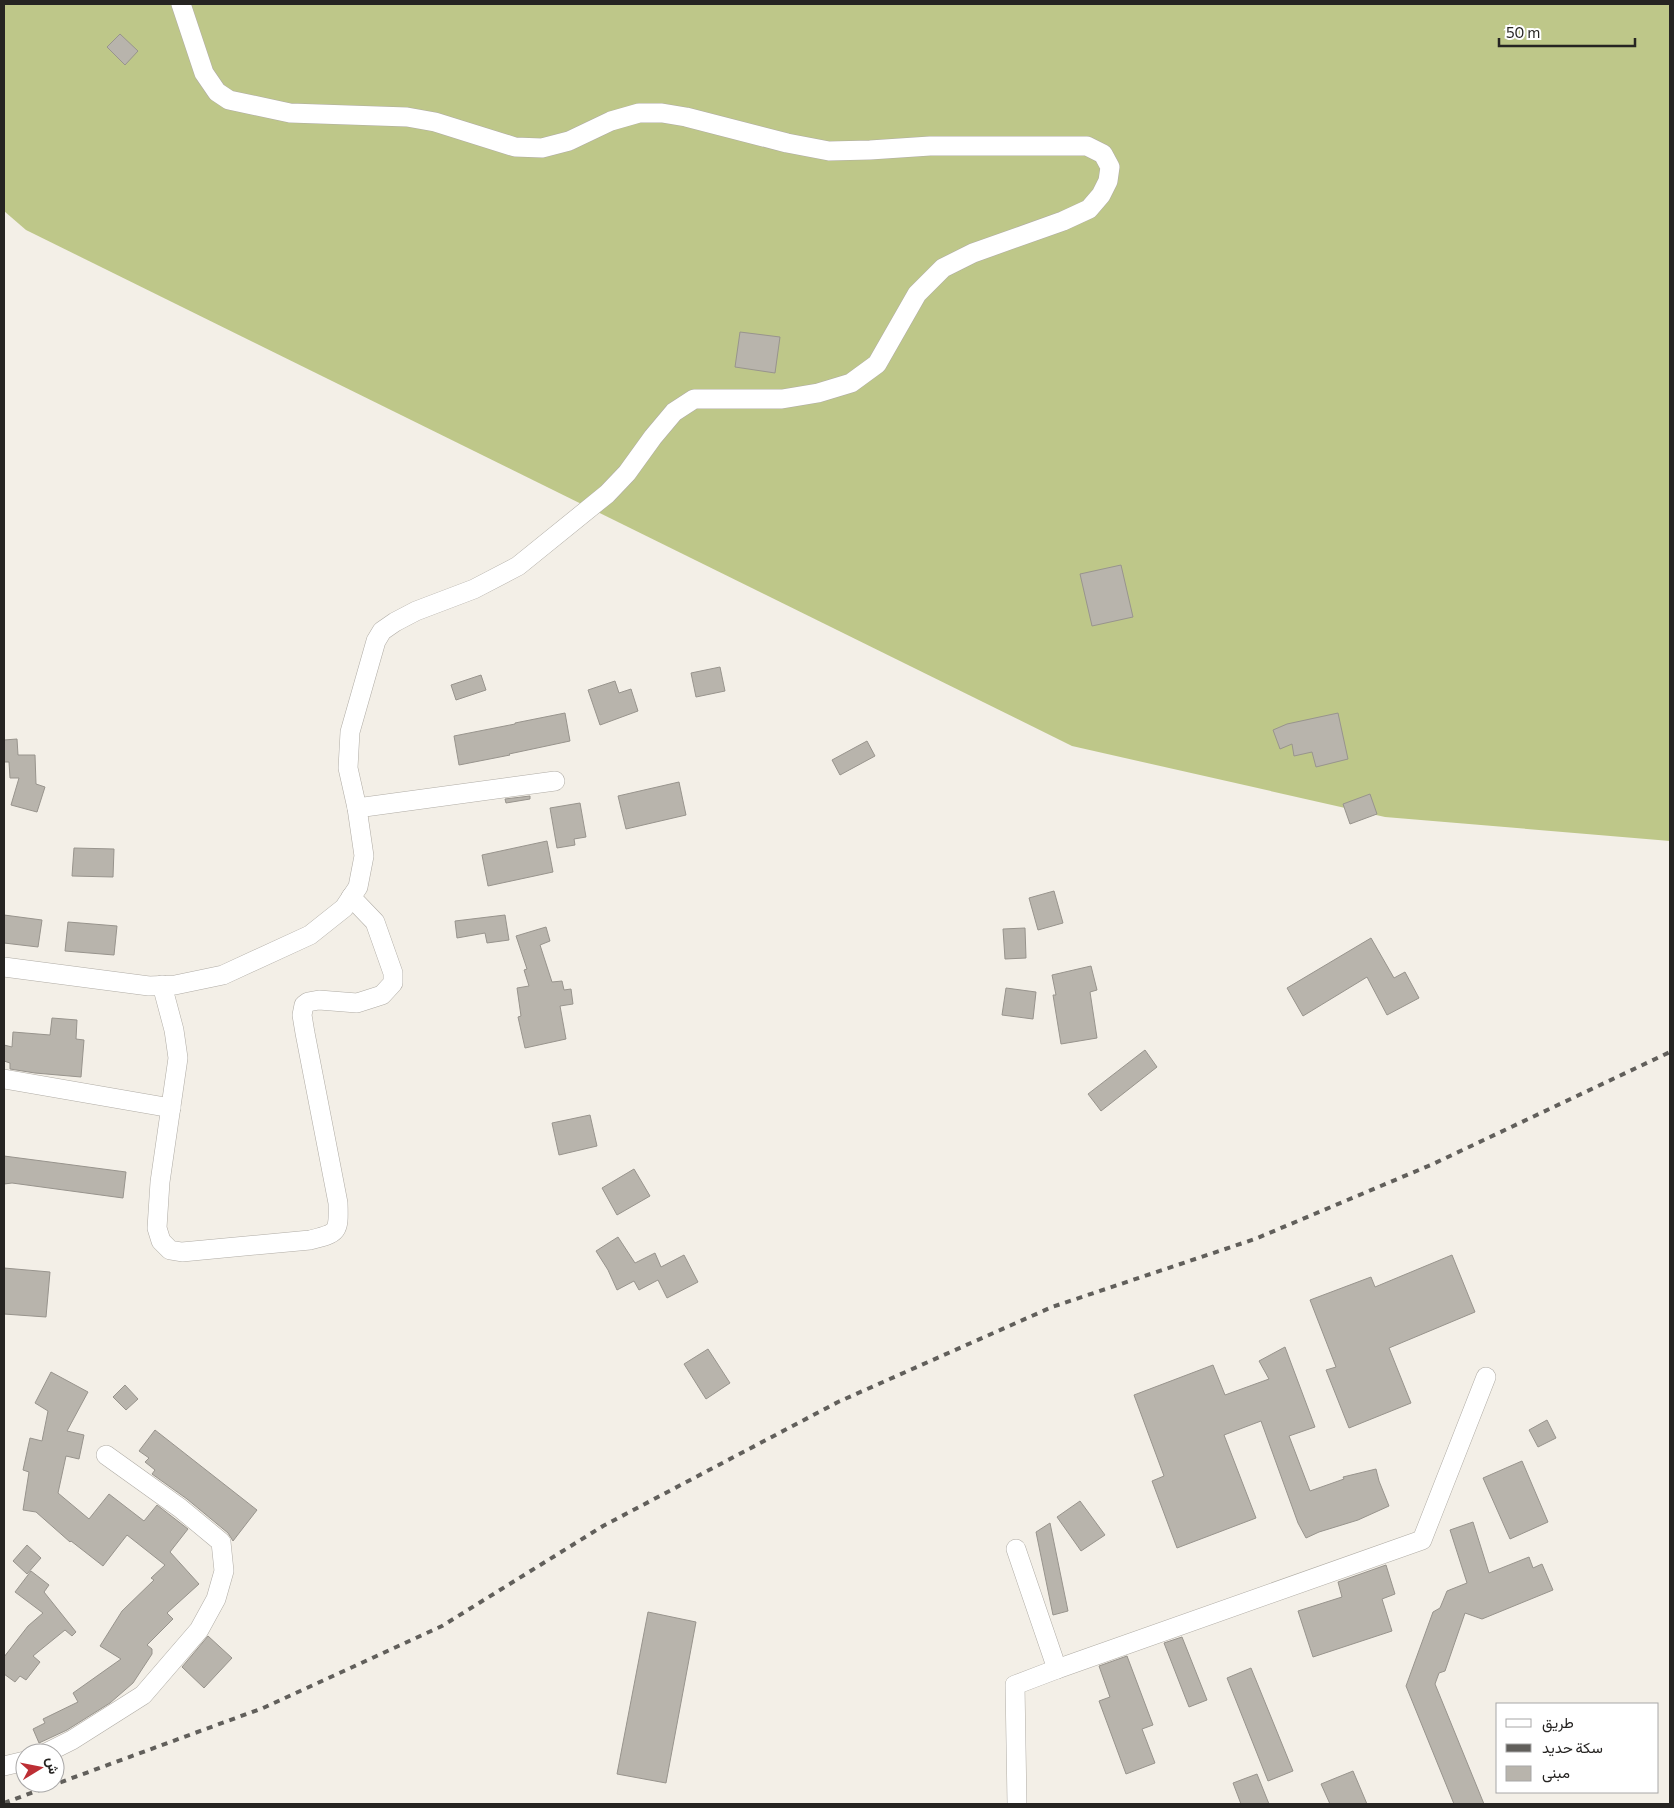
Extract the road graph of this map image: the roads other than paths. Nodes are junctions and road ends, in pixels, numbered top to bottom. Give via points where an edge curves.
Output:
1 (181, 4) edge
2 (556, 781) dead end
3 (357, 808) junction
4 (351, 897) junction
5 (4, 967) edge
6 (162, 985) junction
7 (4, 1079) edge
8 (171, 1108) junction
9 (1486, 1377) dead end
10 (106, 1455) dead end
11 (1016, 1549) dead end
12 (1057, 1669) junction
13 (65, 1744) edge
14 (1017, 1804) edge

1 - 3 street via 204,73 217,92 229,100 290,113 407,117 435,122 514,147 542,148 570,141 612,121 639,113 662,113 829,151 930,146 1087,146 1103,154 1110,167 1108,181 1088,209 942,268 917,294 877,364 851,383 782,399 694,399 674,412 607,494 518,566 474,589 416,611 382,631 376,641 350,732 348,768
2 - 3 street
3 - 4 street via 364,856 358,887
4 - 6 street via 344,908 310,935 223,975
4 - 8 street via 375,922 393,973 393,983 382,995 357,1003 319,1000 304,1005 302,1015 338,1203 339,1223 334,1232 310,1240 182,1252 170,1250 161,1241 157,1228
5 - 6 street
6 - 8 street via 178,1058
7 - 8 street
9 - 12 street via 1422,1540
10 - 13 street via 221,1542 224,1571 216,1599 199,1630 143,1695
11 - 12 street
12 - 14 street via 1015,1685

